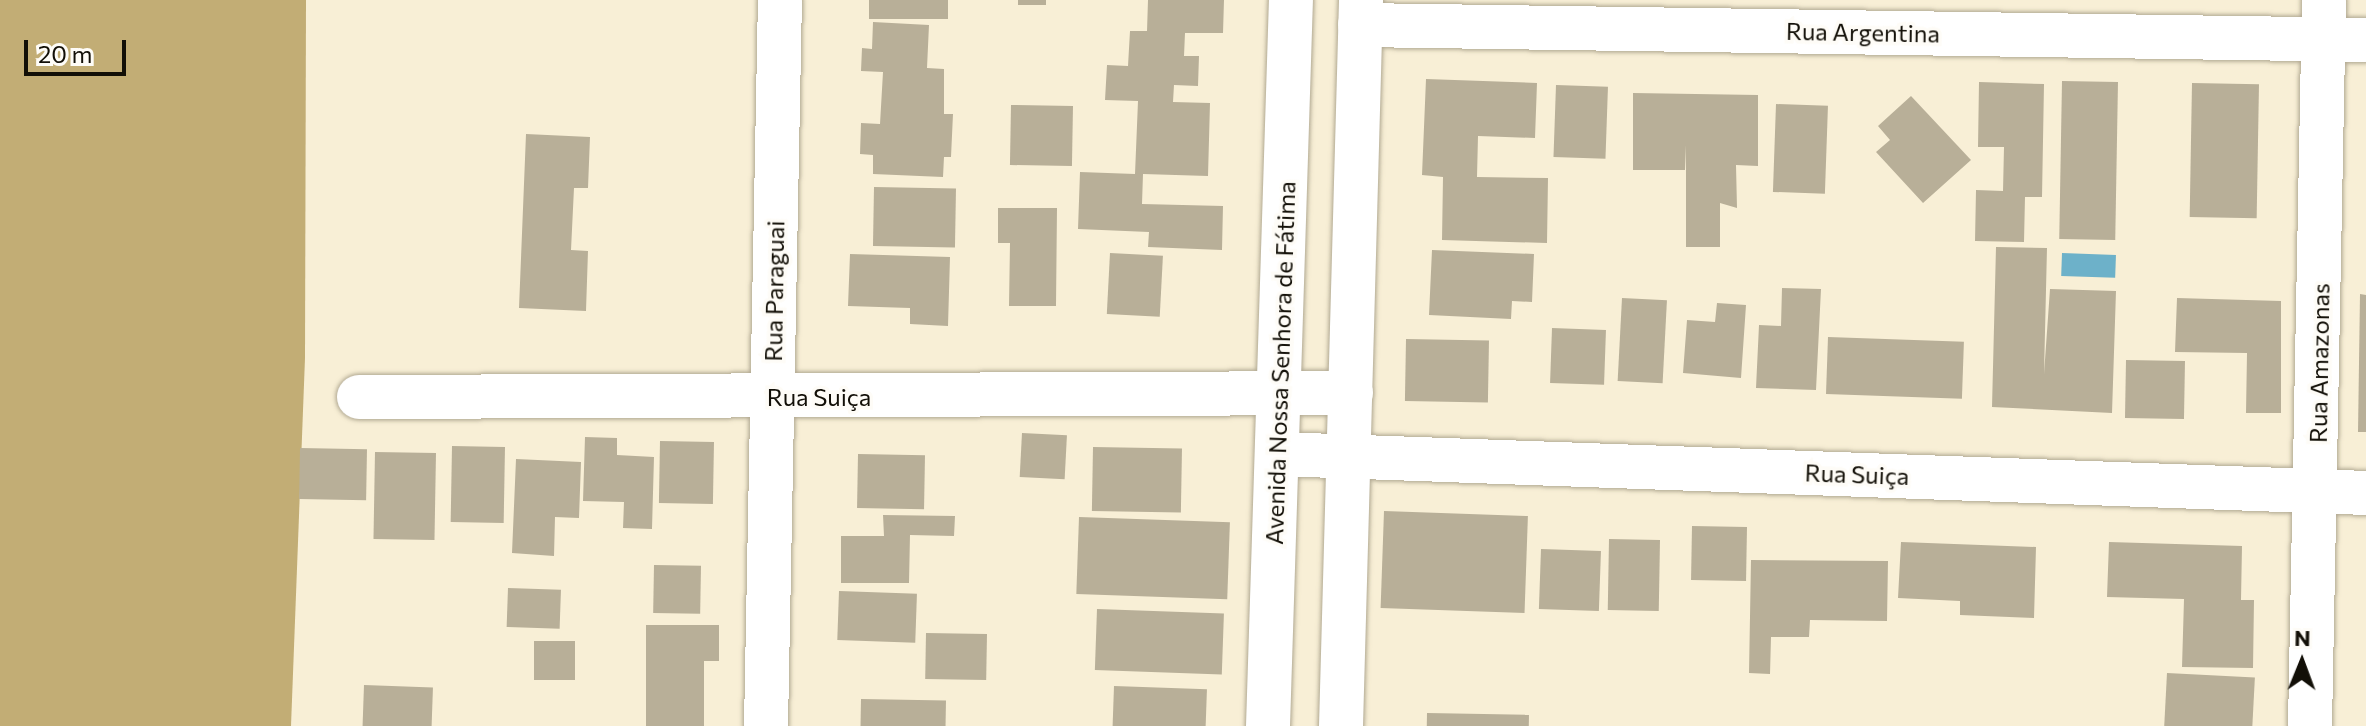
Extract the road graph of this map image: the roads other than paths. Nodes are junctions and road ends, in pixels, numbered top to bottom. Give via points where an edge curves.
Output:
1 (780, 0) edge
2 (1291, 0) edge
3 (1360, 13) edge
4 (2324, 20) edge
5 (2366, 40) edge
6 (1351, 393) junction
7 (1279, 395) junction
8 (359, 397) dead end
9 (772, 398) junction
10 (1278, 454) junction
11 (1349, 455) junction
12 (2317, 492) junction
13 (2366, 493) edge
14 (766, 726) edge
15 (1268, 726) edge
16 (1341, 726) edge
17 (2310, 726) edge

1 - 9 street, Rua Paraguai
2 - 7 street, Avenida Nossa Senhora de Fátima
3 - 4 street, Rua Argentina
3 - 6 street
4 - 5 street, Rua Argentina
4 - 12 street, Rua Amazonas
6 - 7 street, Rua Suiça
6 - 11 street
7 - 9 street, Rua Suiça
7 - 10 street, Avenida Nossa Senhora de Fátima
8 - 9 street, Rua Suiça
9 - 14 street, Rua Paraguai
10 - 11 street, Rua Suiça
10 - 15 street, Avenida Nossa Senhora de Fátima
11 - 12 street, Rua Suiça
11 - 16 street
12 - 13 street, Rua Suiça
12 - 17 street, Rua Amazonas

